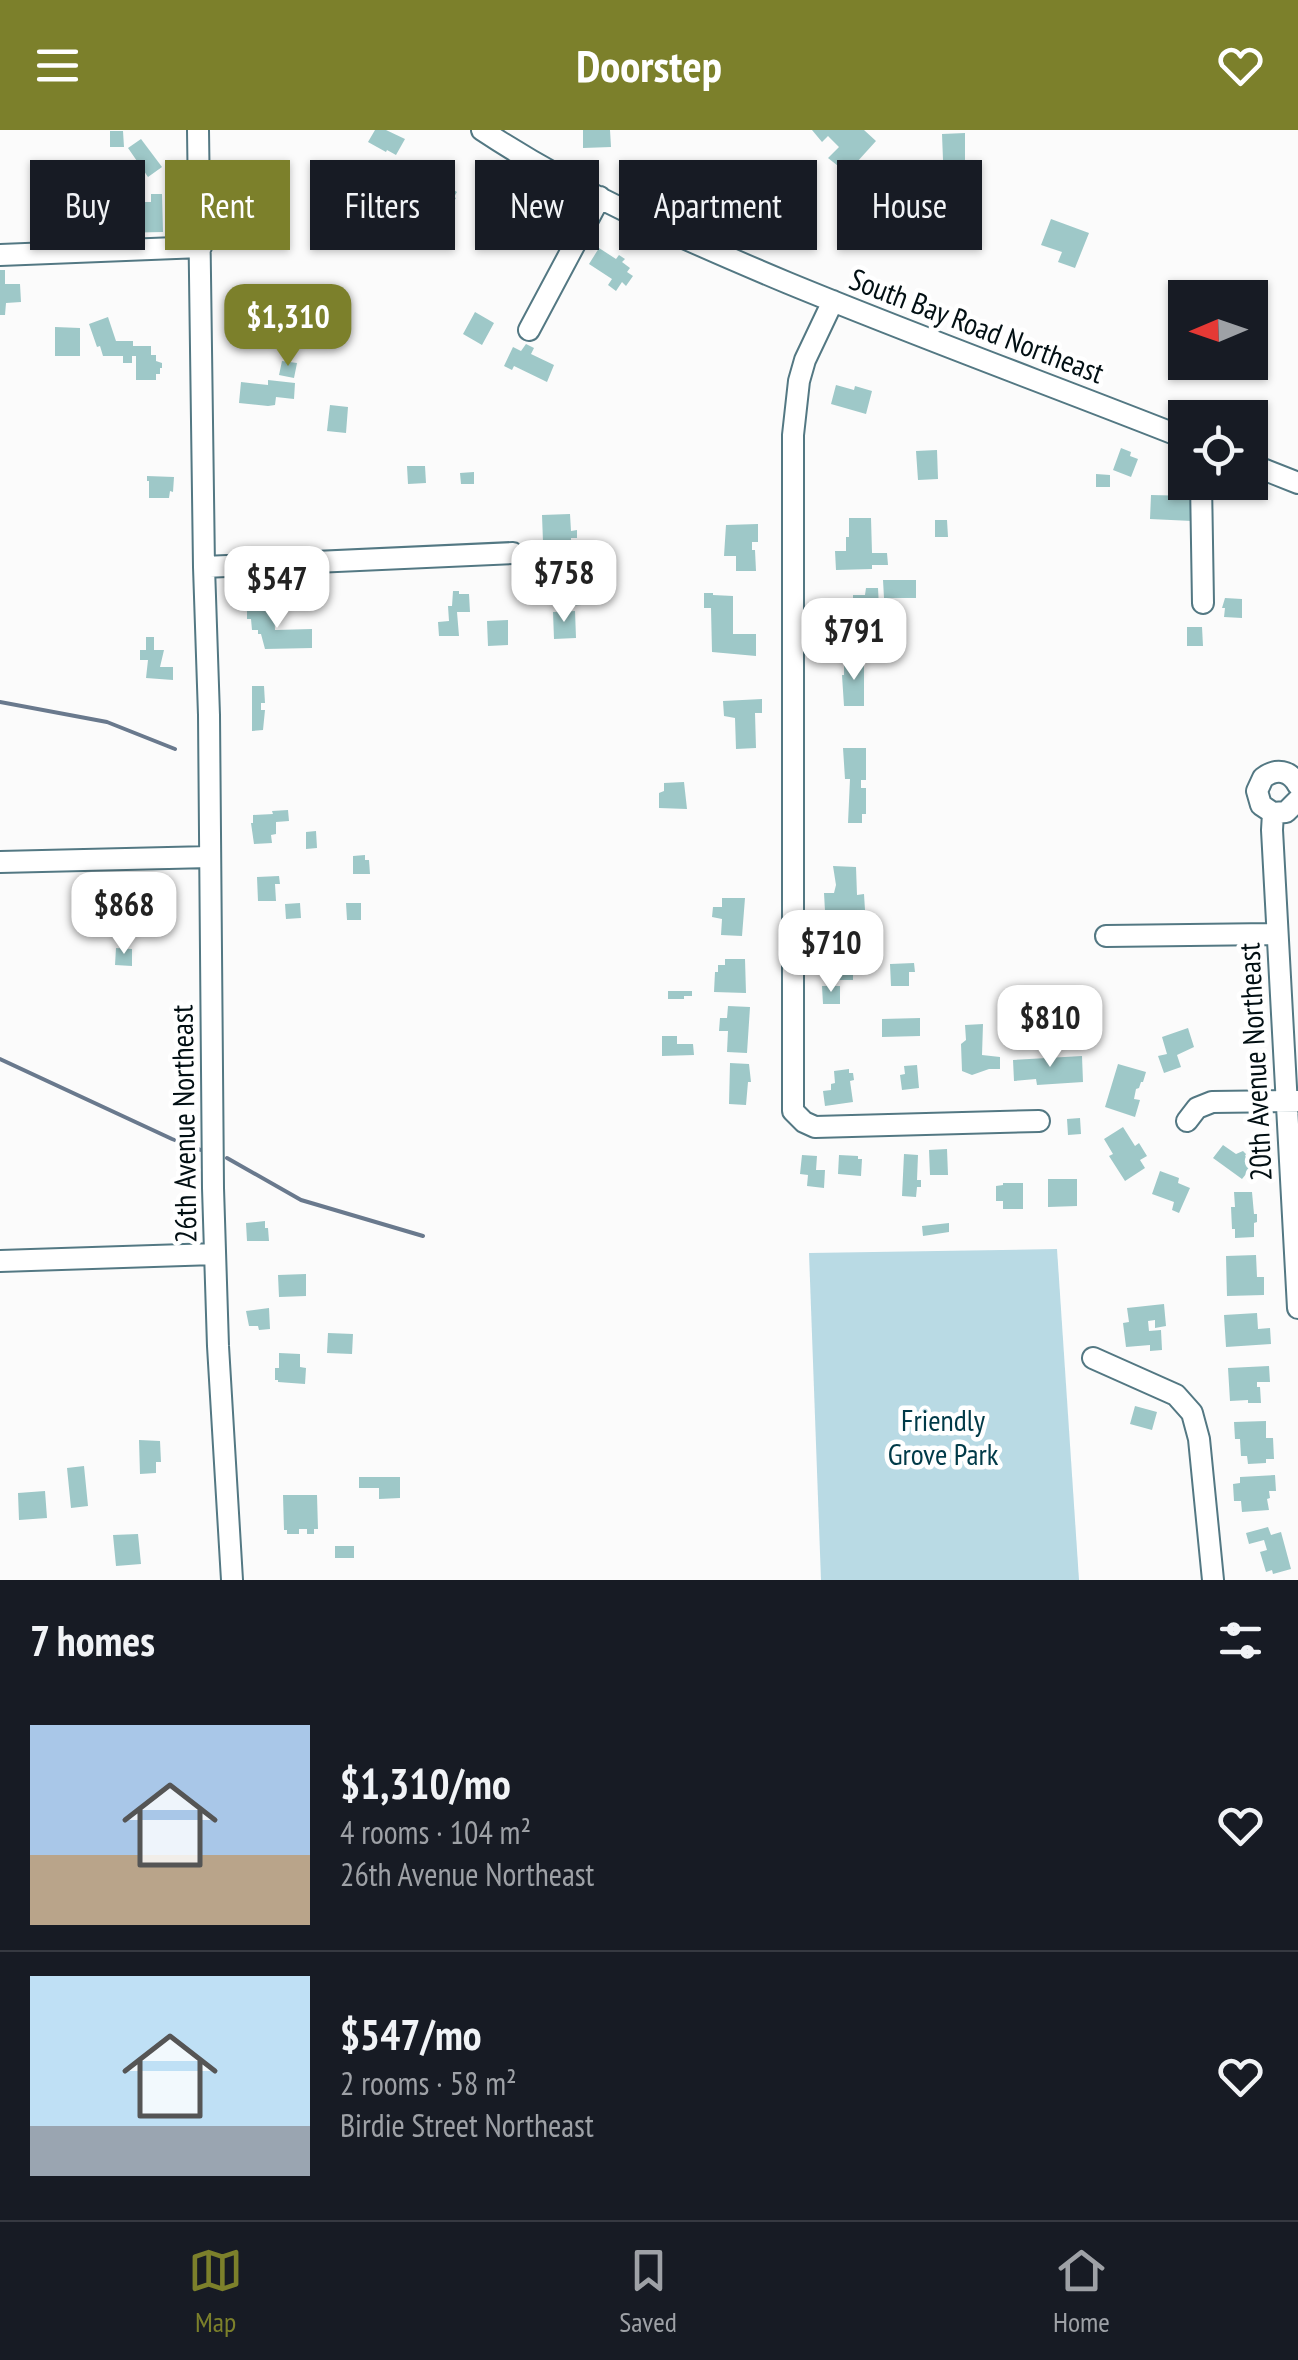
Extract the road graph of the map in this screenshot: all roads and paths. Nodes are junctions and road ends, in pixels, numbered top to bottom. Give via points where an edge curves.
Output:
1 (198, 130) edge
2 (482, 130) edge
3 (199, 160) edge
4 (600, 197) junction
5 (165, 248) edge
6 (201, 250) edge
7 (0, 255) edge
8 (833, 301) junction
9 (529, 330) dead end
10 (1168, 431) edge
11 (1268, 471) edge
12 (1298, 483) edge
13 (1202, 500) edge
14 (513, 553) dead end
15 (204, 567) junction
16 (1203, 603) dead end
17 (1298, 785) edge
18 (1298, 800) edge
19 (1273, 813) junction
20 (210, 857) junction
21 (0, 862) edge
22 (1276, 934) junction
23 (1106, 936) dead end
24 (1289, 999) edge
25 (1292, 1101) edge
26 (1040, 1120) dead end
27 (1187, 1122) dead end
28 (215, 1254) junction
29 (0, 1261) edge
30 (1298, 1308) edge
31 (1093, 1358) dead end
32 (232, 1580) edge
33 (1213, 1580) edge

1 - 3 street, 26th Avenue Northeast
2 - 4 street, South Bay Road Northeast
4 - 8 street, South Bay Road Northeast
4 - 9 street
5 - 7 street
6 - 15 street, 26th Avenue Northeast
8 - 10 street, South Bay Road Northeast
8 - 26 street via 805,360 794,435 792,1111 815,1127
11 - 12 street
13 - 16 street
14 - 15 street
15 - 20 street, 26th Avenue Northeast
17 - 19 street, 20th Avenue Northeast via 1283,772 1263,778 1258,798
18 - 19 street via 1292,809
19 - 22 street, 20th Avenue Northeast
20 - 21 street
20 - 28 street, 26th Avenue Northeast
22 - 23 street
22 - 24 street, 20th Avenue Northeast
24 - 25 street, 20th Avenue Northeast
25 - 27 street via 1212,1102
25 - 30 street, 20th Avenue Northeast
28 - 29 street
28 - 32 street, 26th Avenue Northeast
31 - 33 street via 1176,1395 1192,1413

